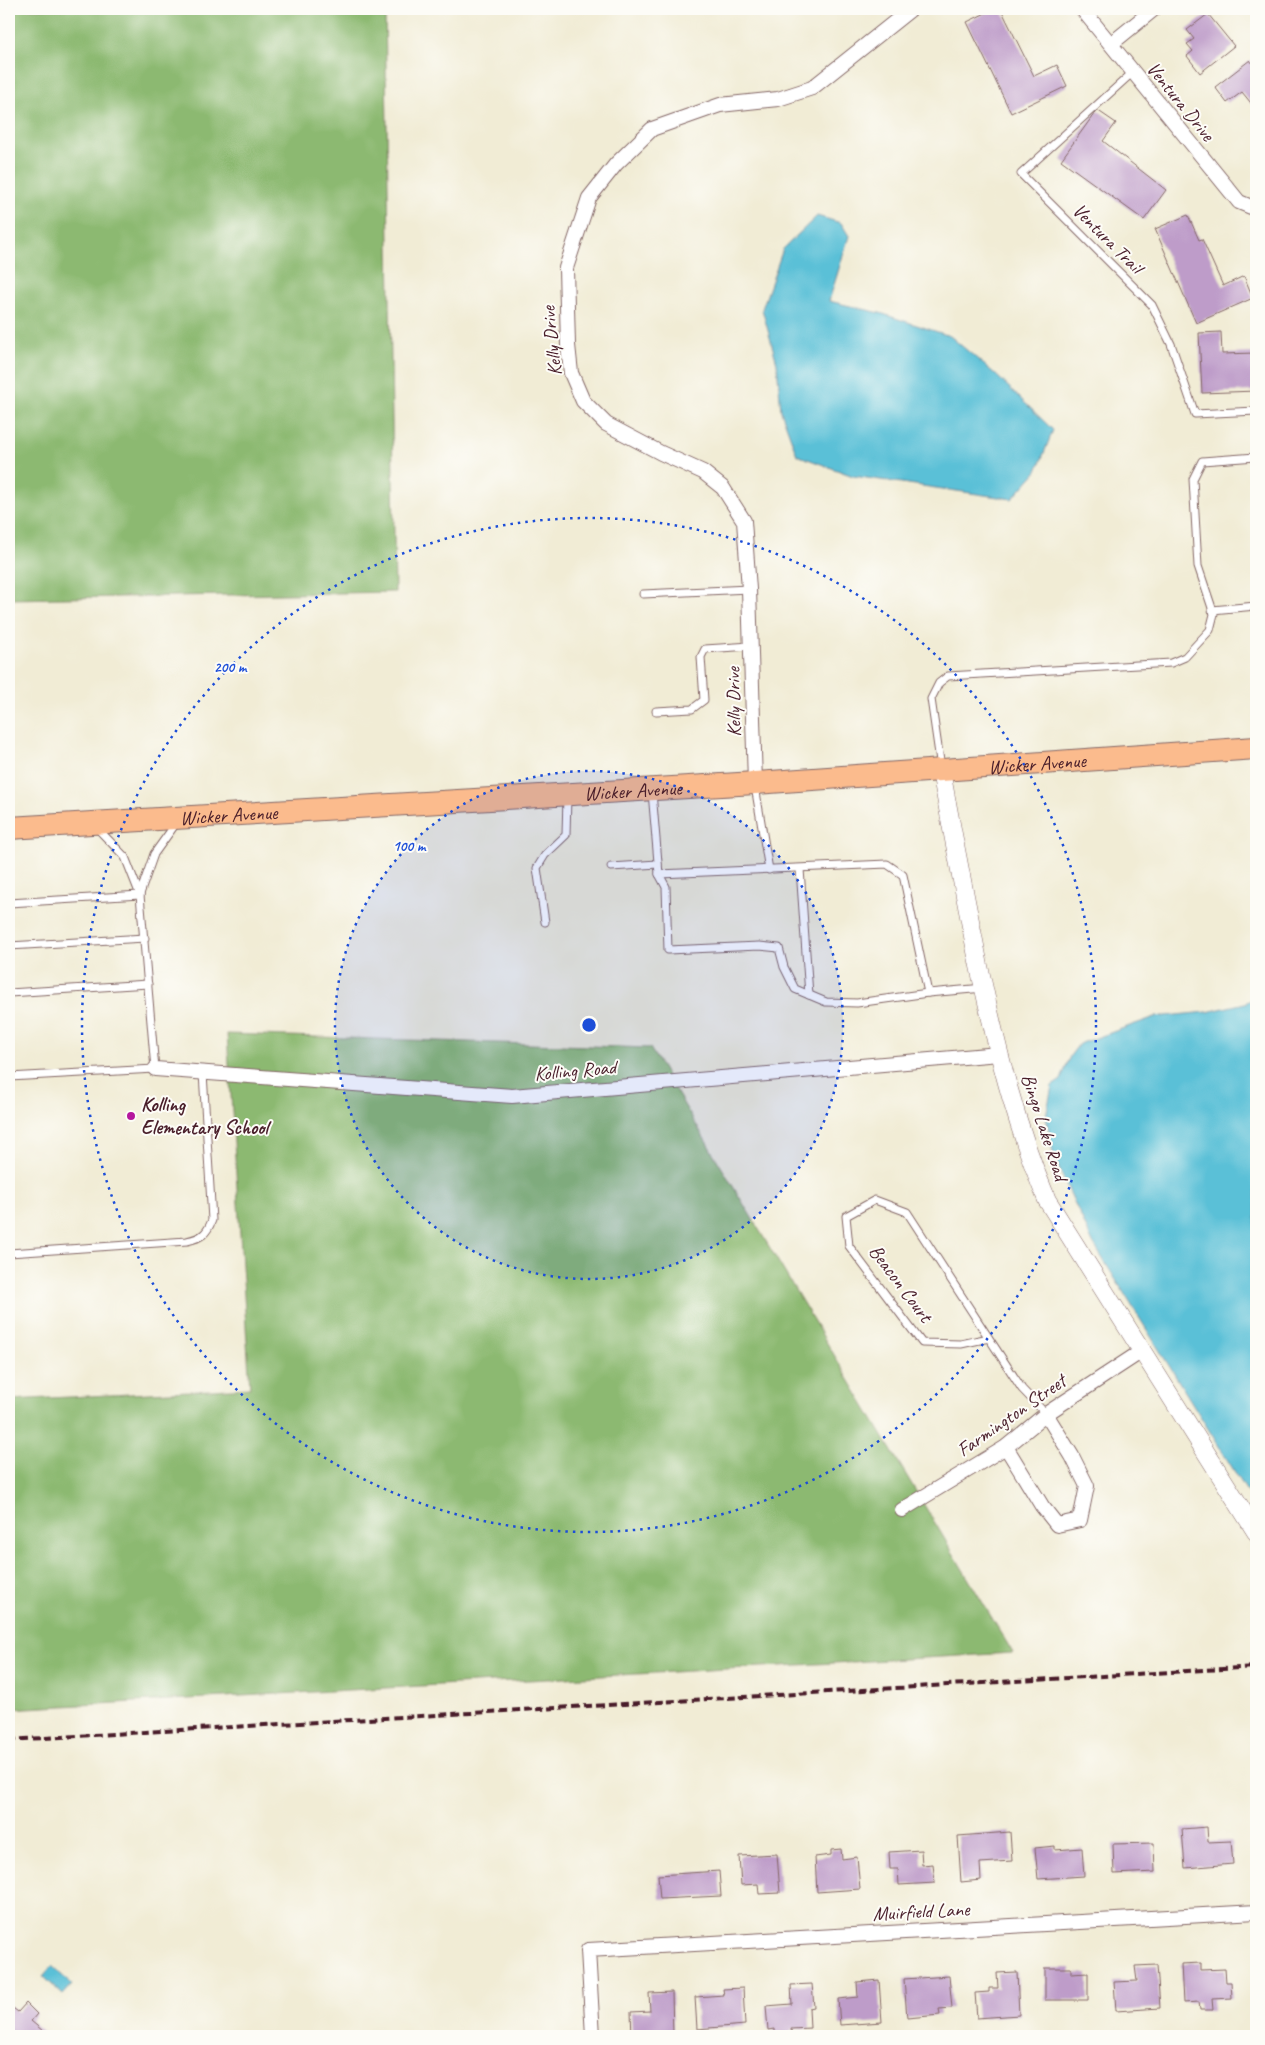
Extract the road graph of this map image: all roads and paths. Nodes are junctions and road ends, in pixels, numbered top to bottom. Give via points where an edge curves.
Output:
1 (911, 9) edge
2 (1082, 9) edge
3 (1154, 9) edge
4 (1111, 44) junction
5 (1132, 73) junction
6 (1256, 209) edge
7 (1256, 411) edge
8 (1256, 457) edge
9 (750, 589) junction
10 (643, 594) dead end
11 (1256, 606) edge
12 (1212, 610) junction
13 (752, 646) junction
14 (656, 711) dead end
15 (1256, 748) edge
16 (941, 771) junction
17 (755, 783) junction
18 (652, 789) junction
19 (567, 794) junction
20 (180, 818) junction
21 (92, 823) junction
22 (9, 828) edge
23 (658, 864) junction
24 (611, 867) dead end
25 (800, 869) junction
26 (769, 870) junction
27 (659, 874) junction
28 (140, 894) junction
29 (9, 903) edge
30 (545, 922) dead end
31 (145, 938) junction
32 (9, 946) edge
33 (148, 984) junction
34 (984, 988) junction
35 (9, 993) edge
36 (928, 993) junction
37 (809, 995) junction
38 (999, 1054) junction
39 (155, 1069) junction
40 (203, 1072) junction
41 (9, 1077) edge
42 (9, 1253) edge
43 (988, 1338) junction
44 (1142, 1351) junction
45 (1046, 1414) junction
46 (1006, 1447) junction
47 (902, 1510) dead end
48 (1256, 1532) edge
49 (1256, 1912) edge
50 (593, 2036) edge

1 - 9 street, Kelly Drive via 812,88 778,99 720,105 652,129 616,164 589,198 566,268 571,373 583,401 606,424 703,472 723,488 744,521
2 - 4 street, Ventura Drive
3 - 4 street
4 - 5 street, Ventura Drive
5 - 6 street, Ventura Drive via 1239,202
5 - 7 lane, Ventura Trail via 1021,174 1152,305 1171,344 1195,414
8 - 12 lane via 1202,461 1193,479 1198,566
9 - 10 lane
9 - 13 street, Kelly Drive
11 - 12 lane
12 - 16 lane via 1210,630 1185,656 1171,663 948,676 939,683 931,699
13 - 14 lane via 705,650 701,657 704,700 692,709
13 - 17 street, Kelly Drive
15 - 16 highway, Wicker Avenue
16 - 17 highway, Wicker Avenue
16 - 34 street, Bingo Lake Road
17 - 18 highway, Wicker Avenue
17 - 26 lane
18 - 19 highway, Wicker Avenue
18 - 23 lane
19 - 20 highway, Wicker Avenue
19 - 30 lane via 566,835 545,855 538,868
20 - 21 highway, Wicker Avenue
20 - 28 lane via 154,854
21 - 22 highway, Wicker Avenue
21 - 28 lane via 125,857
23 - 24 lane
23 - 27 lane
25 - 26 lane
25 - 36 lane via 887,864 903,875
25 - 37 lane
26 - 27 lane
27 - 37 lane via 666,887 668,950 779,948 795,989
28 - 29 lane
28 - 31 lane
31 - 32 lane
31 - 33 lane
33 - 35 lane
33 - 39 lane
34 - 36 lane
34 - 38 street, Bingo Lake Road
36 - 37 lane via 858,1002 826,1002
38 - 40 street, Kolling Road via 512,1096
38 - 44 street, Bingo Lake Road via 1030,1159 1047,1200
39 - 40 street, Kolling Road
39 - 41 lane
40 - 42 lane via 212,1220 208,1231 200,1238 186,1241
43 - 43 lane, Beacon Court via 907,1212 876,1200 846,1216 848,1246 922,1343 961,1344
43 - 45 lane, Beacon Court via 1022,1389
44 - 45 street, Farmington Street
44 - 48 street, Bingo Lake Road
45 - 46 street, Farmington Street
45 - 46 street, Beacon Court via 1087,1486 1080,1520 1057,1525
46 - 47 street, Farmington Street
49 - 50 street, Muirfield Lane via 588,1950

